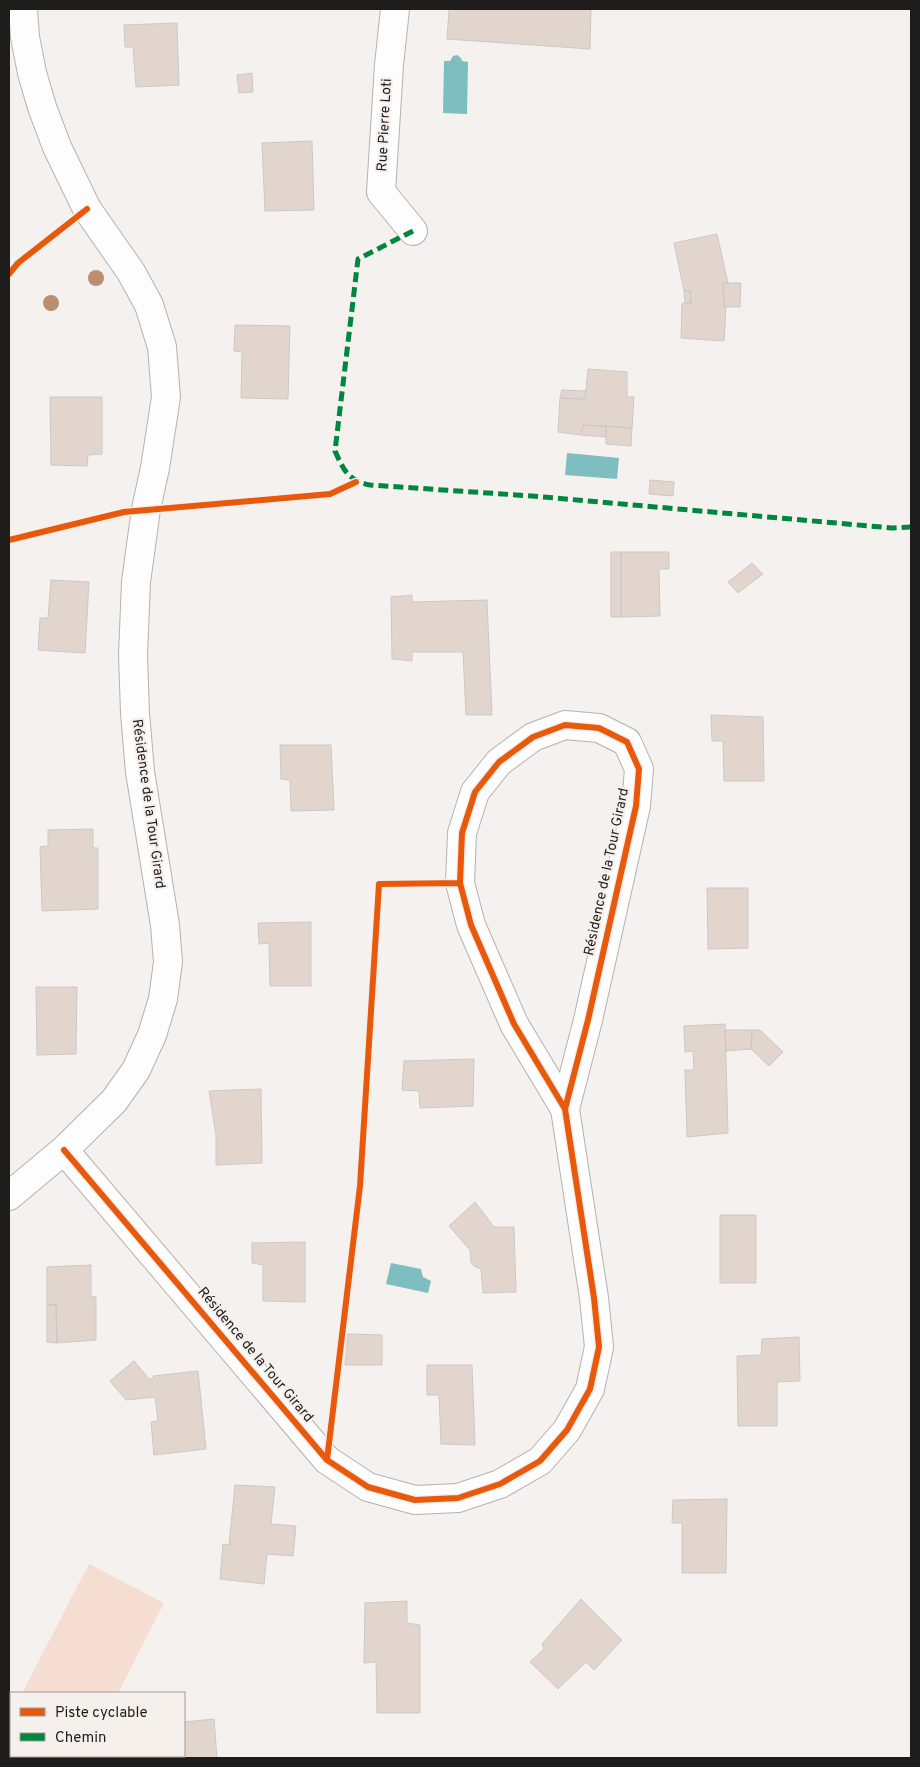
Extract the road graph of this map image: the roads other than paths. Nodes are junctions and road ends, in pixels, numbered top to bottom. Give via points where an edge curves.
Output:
1 (23, 9) edge
2 (395, 9) edge
3 (413, 231) dead end
4 (565, 1110) junction
5 (64, 1150) junction
6 (9, 1196) edge

1 - 5 street, Résidence de la Tour Girard via 25,37 42,107 87,209 131,272 149,305 162,347 166,397 136,582 133,654 140,772 165,925 168,962 163,999 152,1035 136,1070 114,1101
2 - 3 street, Rue Pierre Loti via 381,192
4 - 4 street, Résidence de la Tour Girard via 636,806 639,769 627,742 599,728 565,725 533,737 499,762 475,792 462,833 460,883 471,925 514,1024
4 - 5 street, Résidence de la Tour Girard via 594,1298 598,1347 590,1389 567,1430 540,1461 500,1484 458,1498 414,1500 368,1488 328,1460
5 - 6 street, Résidence de la Tour Girard

